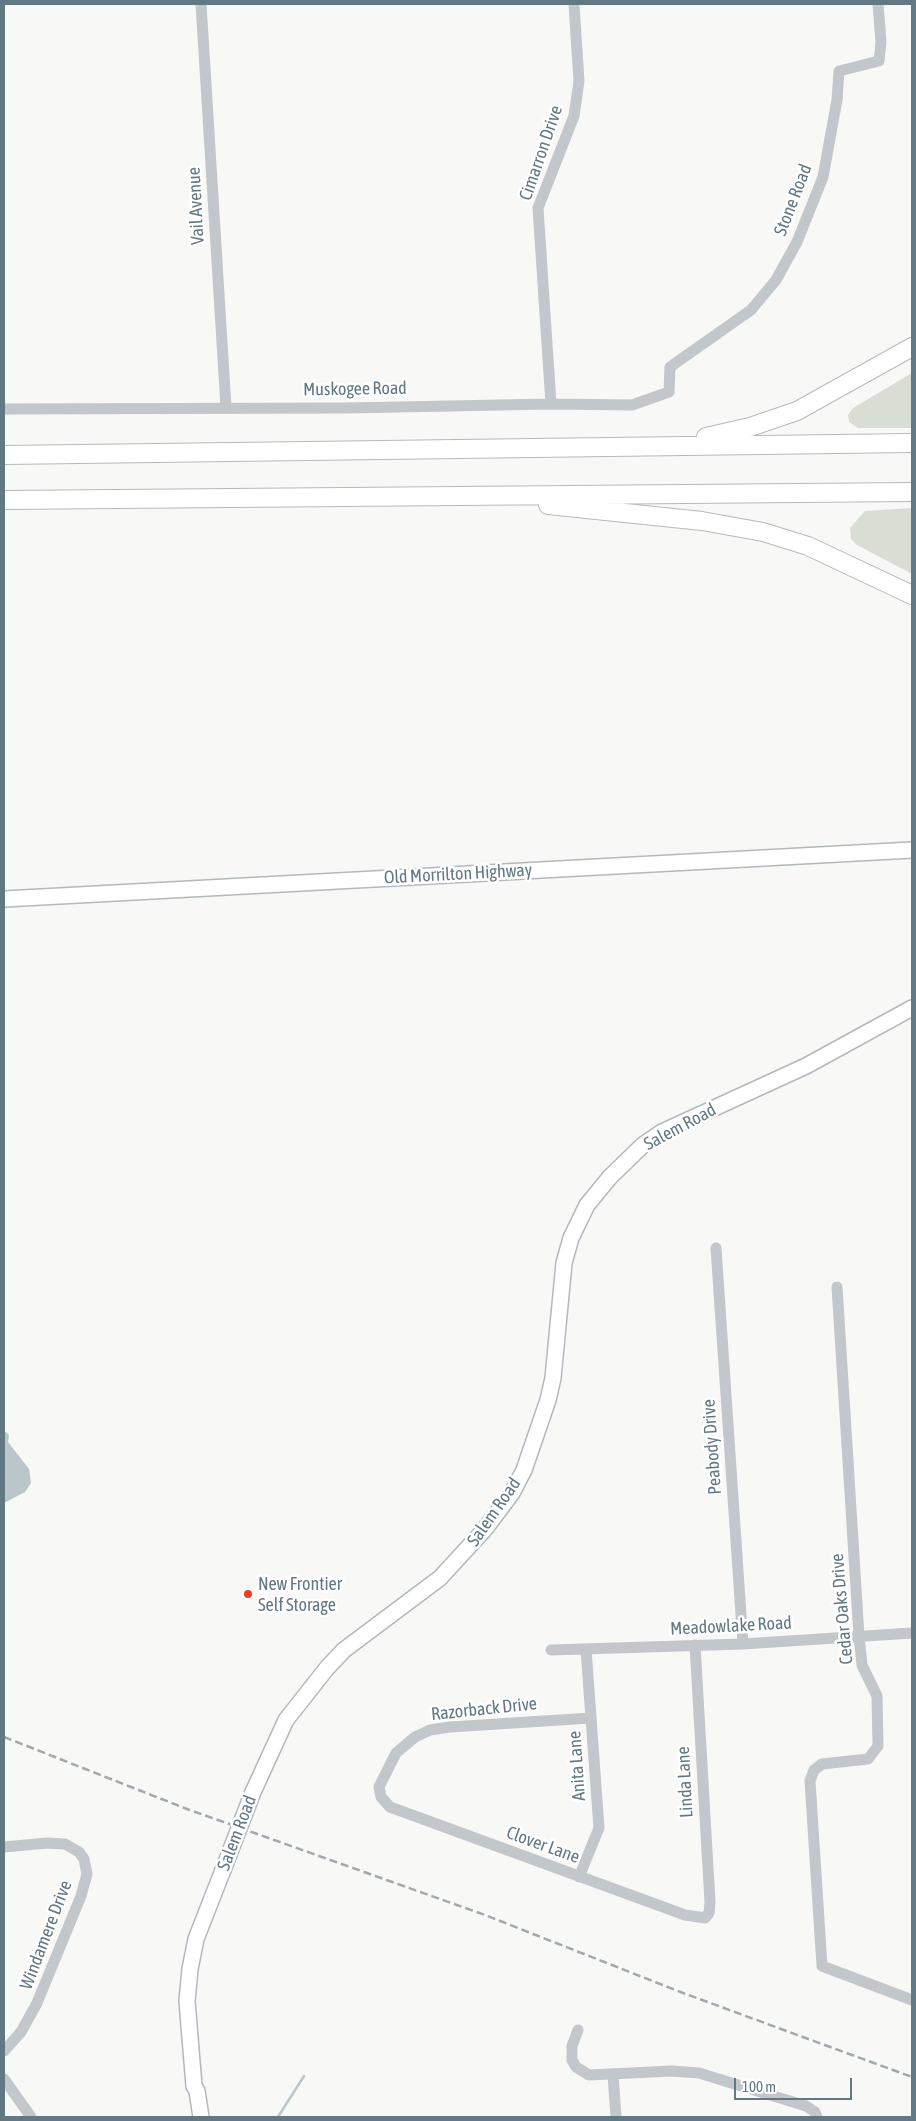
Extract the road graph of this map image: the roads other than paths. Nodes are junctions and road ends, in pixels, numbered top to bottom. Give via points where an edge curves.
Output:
1 (201, 4) edge
2 (574, 4) edge
3 (878, 4) edge
4 (912, 347) edge
5 (678, 360) joint
6 (551, 404) junction
7 (226, 407) junction
8 (4, 409) edge
9 (912, 443) edge
10 (646, 446) junction
11 (4, 456) edge
12 (912, 492) edge
13 (470, 497) junction
14 (4, 500) edge
15 (912, 596) edge
16 (912, 850) edge
17 (4, 899) edge
18 (912, 1008) edge
19 (716, 1248) dead end
20 (837, 1287) dead end
21 (912, 1633) edge
22 (859, 1636) junction
23 (743, 1644) junction
24 (695, 1645) junction
25 (586, 1649) junction
26 (551, 1650) dead end
27 (591, 1718) junction
28 (379, 1787) joint
29 (4, 1846) edge
30 (579, 1877) junction
31 (707, 1917) joint
32 (912, 2000) edge
33 (578, 2030) dead end
34 (4, 2051) edge
35 (613, 2075) junction
36 (4, 2079) edge
37 (194, 2086) junction
38 (31, 2117) edge
39 (193, 2117) edge
40 (201, 2117) edge
41 (616, 2117) edge
42 (817, 2117) edge

1 - 7 street, Vail Avenue
2 - 6 street, Cimarron Drive via 579,81 574,116 538,208
3 - 5 street, Stone Road via 881,42 878,61 839,72 838,100 823,177 798,242 776,280 751,310
4 - 10 highway via 818,401 784,416 724,434
5 - 6 street, Muskogee Road via 670,367 668,392 632,405
6 - 7 street, Muskogee Road
7 - 8 street, Muskogee Road
9 - 10 highway
10 - 11 highway
12 - 13 highway
13 - 14 highway
13 - 15 highway via 746,528 808,546
16 - 17 main road, Old Morrilton Highway
18 - 37 main road, Salem Road, bridge via 806,1066 662,1132 643,1145 610,1177 587,1205 564,1262 548,1400 524,1470 512,1492 485,1529 440,1578 344,1650 322,1674 286,1720 253,1792 196,1939 187,2001
19 - 23 street, Peabody Drive
20 - 22 street, Cedar Oaks Drive
21 - 22 street, Meadowlake Road
22 - 23 street, Meadowlake Road
22 - 32 street, Cedar Oaks Drive via 862,1664 877,1696 878,1746 868,1759 822,1764 814,1770 810,1781 822,1966
23 - 24 street, Meadowlake Road
24 - 25 street, Meadowlake Road
24 - 31 street, Linda Lane via 710,1902
25 - 26 street, Meadowlake Road
25 - 27 street, Anita Lane
27 - 28 street, Razorback Drive via 430,1730 415,1737 396,1753
27 - 30 street, Anita Lane via 599,1828
28 - 30 street, Clover Lane via 382,1800 390,1807
29 - 34 street, Windamere Drive via 65,1844 79,1852 86,1866 86,1884 37,2004 21,2032
30 - 31 street, Clover Lane via 685,1915 700,1919
33 - 35 street via 571,2052 576,2067 589,2075
35 - 41 street
35 - 42 street via 672,2071 699,2074 812,2108
36 - 38 street
37 - 39 main road, Salem Road
37 - 40 main road, Salem Road via 198,2091

